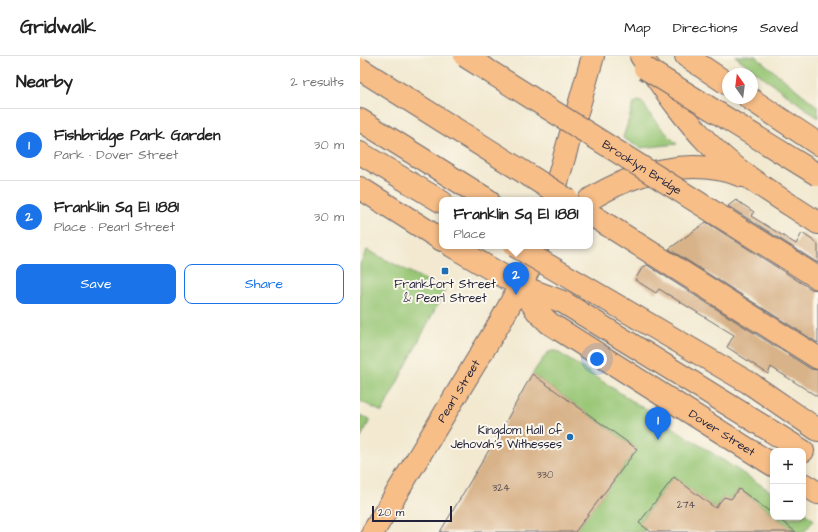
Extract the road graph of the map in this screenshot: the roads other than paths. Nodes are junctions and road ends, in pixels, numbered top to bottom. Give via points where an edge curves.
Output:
1 (465, 56) edge
2 (593, 56) edge
3 (625, 56) edge
4 (642, 56) edge
5 (686, 56) edge
6 (360, 69) edge
7 (722, 80) edge
8 (758, 104) edge
9 (360, 120) edge
10 (818, 144) edge
11 (360, 153) edge
12 (818, 175) edge
13 (756, 182) junction
14 (360, 188) edge
15 (483, 197) edge
16 (553, 197) edge
17 (563, 197) edge
18 (593, 198) edge
19 (439, 200) edge
20 (593, 216) edge
21 (818, 223) edge
22 (439, 238) edge
23 (457, 249) edge
24 (520, 249) edge
25 (537, 249) edge
26 (818, 278) edge
27 (520, 286) junction
28 (818, 358) edge
29 (751, 384) junction
30 (818, 418) edge
31 (818, 430) edge
32 (810, 455) edge
33 (770, 463) edge
34 (806, 486) edge
35 (818, 493) edge
36 (373, 532) edge

1 - 26 main road, Brooklyn Bridge, bridge
2 - 16 main road
3 - 12 main road, bridge
4 - 13 main road via 688,121 729,162
5 - 7 main road
6 - 17 main road, bridge
8 - 10 main road
9 - 15 main road
11 - 19 main road
13 - 18 main road via 724,170 707,167 661,170 626,181
13 - 21 main road
14 - 22 main road
20 - 28 main road
23 - 27 main road
24 - 29 main road, bridge
25 - 27 main road, Pearl Street
27 - 32 main road via 563,302
27 - 33 main road, Dover Street via 536,311 549,323
27 - 36 main road, Pearl Street
29 - 30 main road
29 - 31 main road
34 - 35 main road

